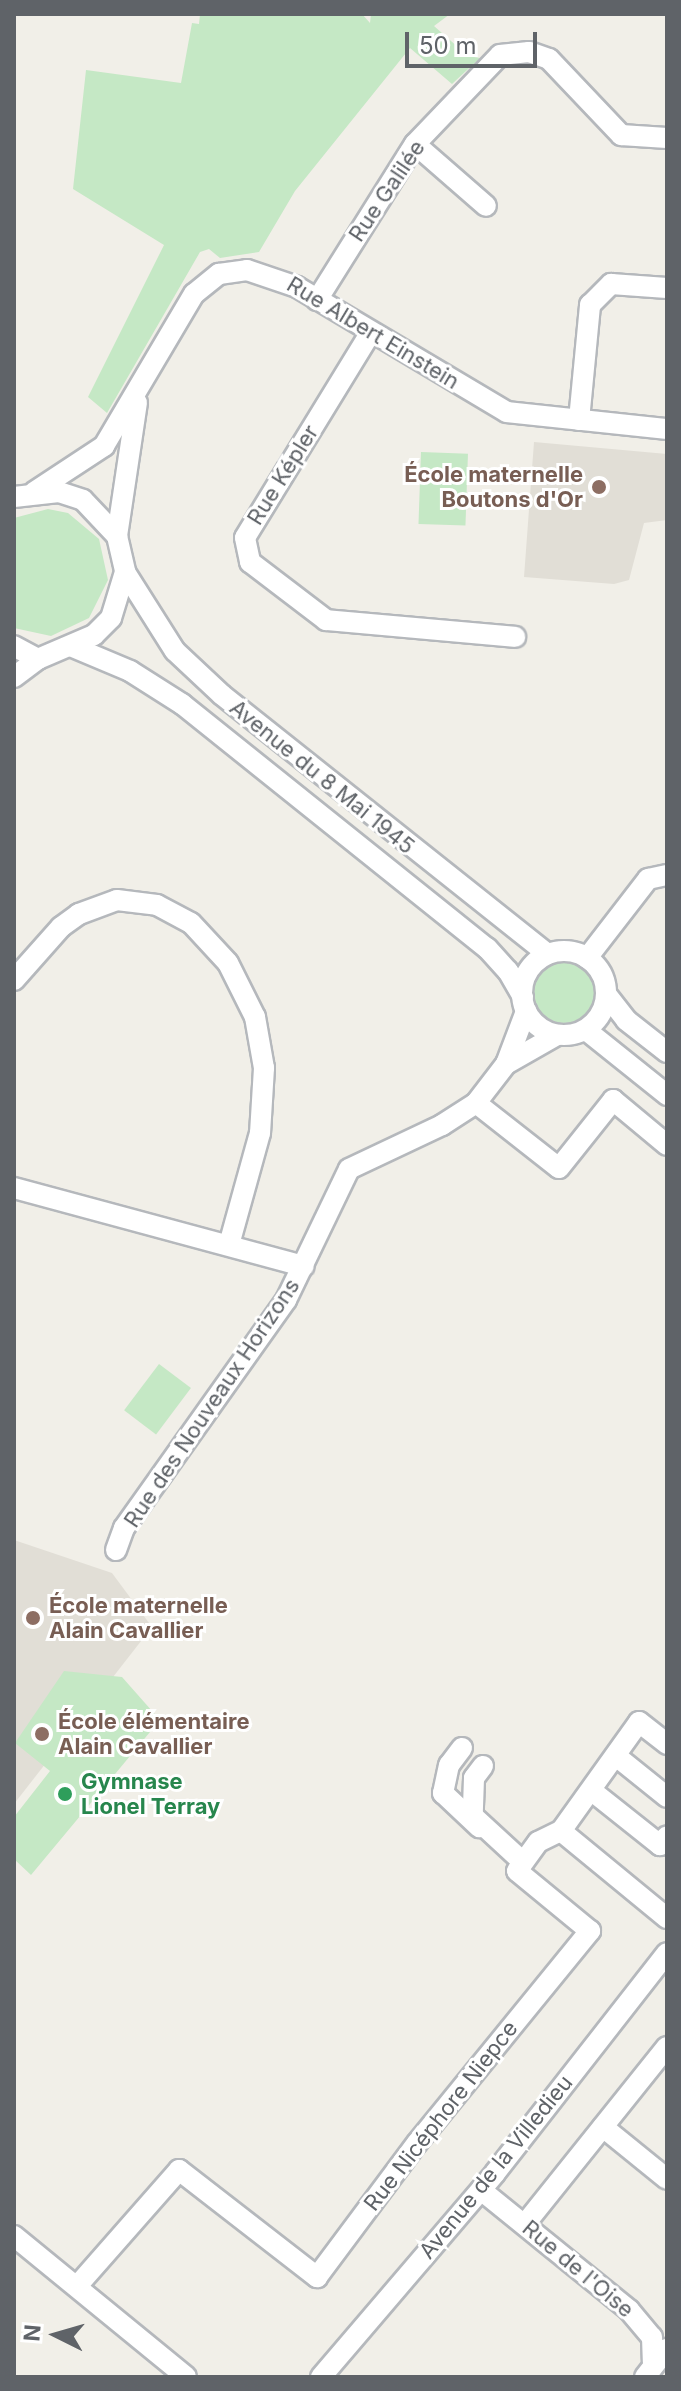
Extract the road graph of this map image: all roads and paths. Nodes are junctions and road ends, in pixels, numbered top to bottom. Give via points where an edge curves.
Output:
1 (667, 138) edge
2 (415, 144) junction
3 (486, 206) dead end
4 (667, 288) edge
5 (317, 300) junction
6 (371, 332) junction
7 (138, 394) junction
8 (579, 420) junction
9 (667, 429) edge
10 (24, 494) edge
11 (117, 536) junction
12 (125, 572) junction
13 (515, 637) dead end
14 (14, 646) edge
15 (73, 647) junction
16 (38, 659) junction
17 (14, 677) edge
18 (667, 875) edge
19 (548, 954) junction
20 (587, 958) junction
21 (14, 980) edge
22 (606, 994) junction
23 (524, 1004) junction
24 (586, 1030) junction
25 (557, 1035) junction
26 (667, 1052) edge
27 (506, 1064) junction
28 (667, 1095) edge
29 (476, 1103) junction
30 (667, 1145) edge
31 (14, 1188) edge
32 (229, 1245) junction
33 (304, 1266) junction
34 (116, 1550) dead end
35 (667, 1744) edge
36 (462, 1748) dead end
37 (616, 1756) junction
38 (483, 1766) dead end
39 (592, 1791) junction
40 (667, 1797) edge
41 (480, 1827) junction
42 (561, 1831) junction
43 (667, 1836) edge
44 (523, 1862) junction
45 (667, 1918) edge
46 (667, 1953) edge
47 (667, 2047) edge
48 (603, 2127) junction
49 (667, 2179) edge
50 (481, 2190) junction
51 (525, 2224) junction
52 (14, 2236) edge
53 (78, 2285) junction
54 (655, 2362) edge
55 (186, 2377) edge
56 (321, 2377) edge

1 - 2 street, Rue Galilée via 621,135 549,59 529,52 500,55
2 - 3 street
2 - 5 street, Rue Galilée
4 - 8 street via 611,284 590,305
5 - 6 street, Rue Albert Einstein
5 - 7 street, Rue Albert Einstein via 263,272 219,274 194,294
6 - 8 street, Rue Albert Einstein via 507,412
6 - 13 street, Rue Képler via 245,538 250,562 326,620
7 - 10 street, Rue Albert Einstein via 104,446
7 - 11 street
8 - 9 street, Rue Albert Einstein
10 - 11 street via 83,500
11 - 12 street
12 - 15 street via 111,618
12 - 19 street, Avenue du 8 Mai 1945 via 175,651 222,695
14 - 16 street
15 - 16 street
15 - 23 street, Avenue du 8 Mai 1945 via 130,671 182,704 487,948 508,971
16 - 17 street
18 - 20 street via 648,879
19 - 20 street via 568,951
19 - 23 street via 529,971
20 - 22 street via 601,973
21 - 32 street via 61,927 117,900 157,905 191,923 228,963 255,1017 264,1068 260,1133
22 - 24 street via 597,1020
22 - 26 street via 626,1020
23 - 25 street, Avenue du 8 Mai 1945 via 534,1023
23 - 27 street, Rue des Nouveaux Horizons
24 - 25 street
24 - 28 street
25 - 27 street, Rue des Nouveaux Horizons
27 - 29 street, Rue des Nouveaux Horizons
29 - 30 street via 559,1168 613,1100
29 - 33 street, Rue des Nouveaux Horizons via 349,1169
31 - 32 street
32 - 33 street
33 - 34 street, Rue des Nouveaux Horizons via 286,1300 124,1528
35 - 37 street via 639,1722
36 - 41 street via 449,1765 443,1793
37 - 39 street
37 - 40 street
38 - 41 street via 474,1778 471,1798
39 - 42 street
39 - 43 street via 660,1845
41 - 44 street
42 - 44 street via 538,1842
42 - 45 street
44 - 53 street, Rue Nicéphore Niepce via 517,1871 590,1931 417,2143 317,2277 179,2170
46 - 50 street, Avenue de la Villedieu
47 - 48 street
48 - 49 street
48 - 51 street
50 - 51 street, Rue de l'Oise
50 - 56 street, Avenue de la Villedieu
51 - 54 street, Rue de l'Oise via 629,2310 652,2337
52 - 53 street
53 - 55 street

